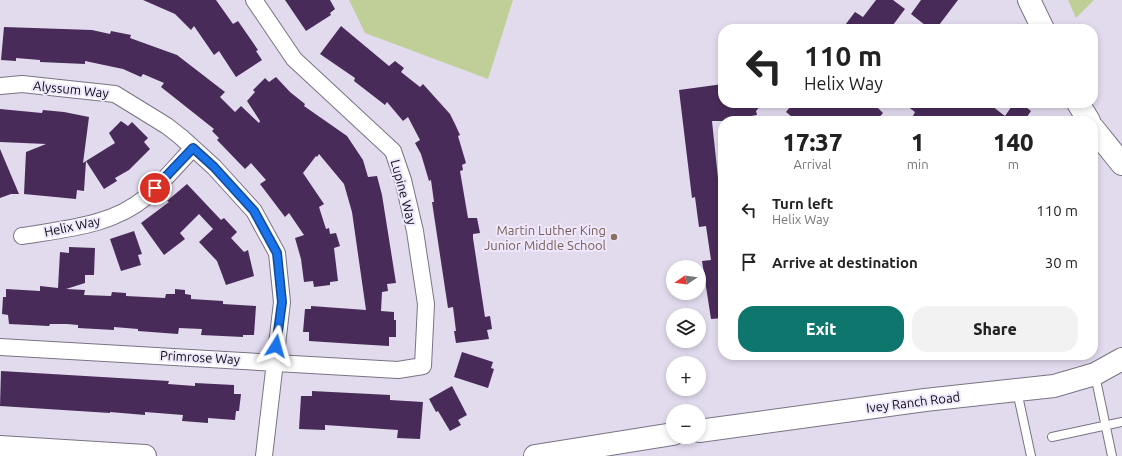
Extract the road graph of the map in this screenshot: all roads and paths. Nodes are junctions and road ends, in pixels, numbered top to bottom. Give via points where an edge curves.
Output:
1 (254, 0) edge
2 (1030, 0) edge
3 (1041, 24) edge
4 (0, 86) edge
5 (1098, 134) edge
6 (193, 148) junction
7 (1122, 164) edge
8 (22, 236) dead end
9 (0, 347) edge
10 (1122, 359) edge
11 (274, 361) junction
12 (423, 366) joint
13 (1095, 374) junction
14 (1017, 390) junction
15 (1122, 422) edge
16 (1106, 425) junction
17 (706, 430) edge
18 (666, 435) edge
19 (1052, 437) dead end
20 (0, 448) edge
21 (145, 456) edge
22 (264, 456) edge
23 (535, 456) edge
24 (1031, 456) edge
25 (1112, 456) edge

1 - 12 street, Lupine Way via 294,58 393,152 403,180 415,231 426,304
2 - 3 street
4 - 6 street, Alyssum Way via 22,84 115,94 167,126
5 - 7 street
6 - 8 street, Helix Way via 145,197 117,214 90,225
6 - 11 street, Alyssum Way via 254,211 277,253 282,302
9 - 11 street, Primrose Way
10 - 13 street, Ivey Ranch Road
11 - 12 street, Primrose Way via 398,370
11 - 22 street, Alyssum Way
13 - 14 street, Ivey Ranch Road via 1054,386
13 - 16 lane
14 - 17 street, Ivey Ranch Road
14 - 24 lane
15 - 16 lane
16 - 19 lane
16 - 25 lane
18 - 23 street
20 - 21 street

